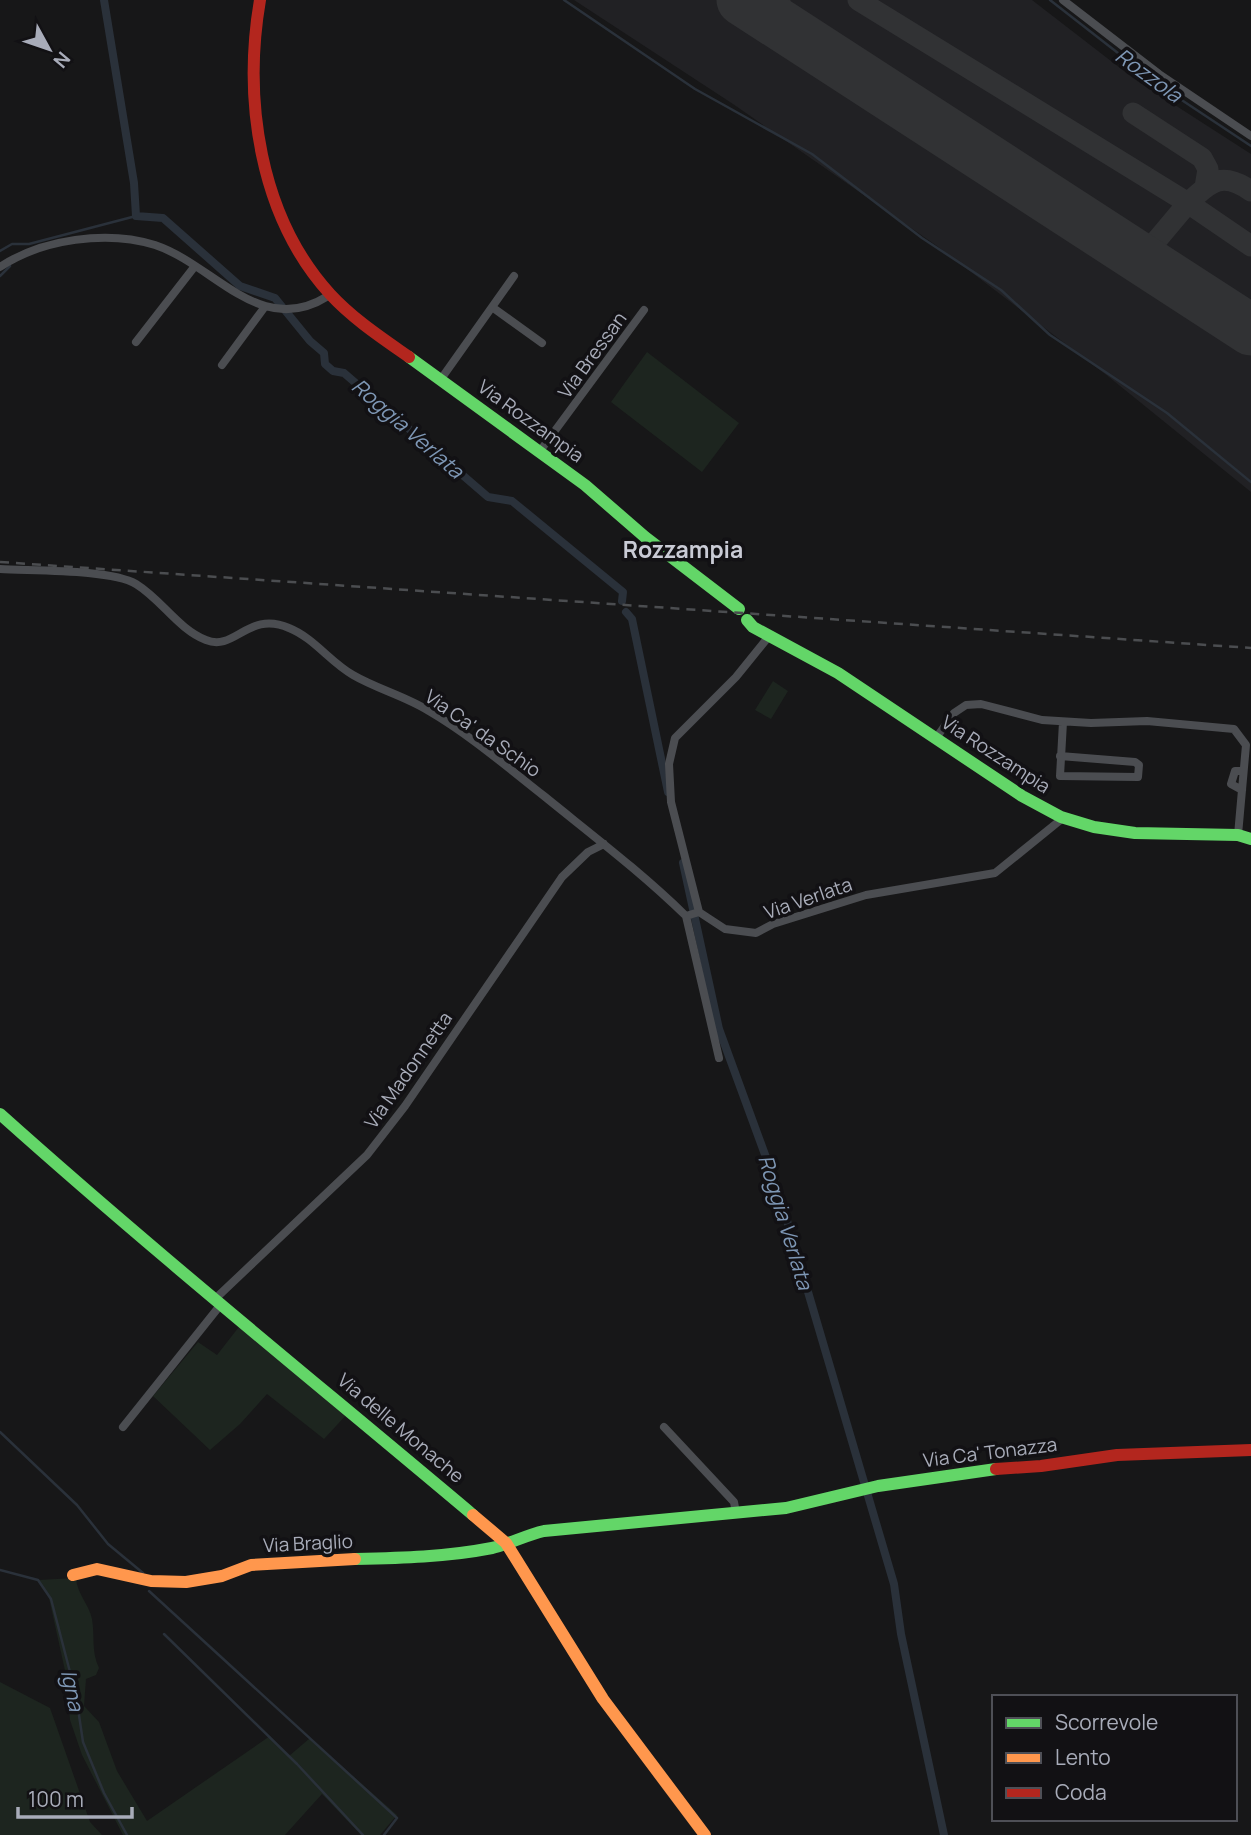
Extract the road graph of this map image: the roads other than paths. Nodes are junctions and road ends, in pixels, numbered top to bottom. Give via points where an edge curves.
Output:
1 (260, 0) edge
2 (1063, 0) edge
3 (1251, 136) edge
4 (195, 266) junction
5 (0, 267) edge
6 (514, 276) dead end
7 (328, 296) junction
8 (492, 307) junction
9 (264, 308) junction
10 (644, 310) dead end
11 (136, 342) dead end
12 (542, 343) dead end
13 (222, 365) dead end
14 (441, 379) junction
15 (540, 451) junction
16 (0, 569) edge
17 (770, 635) junction
18 (1063, 722) junction
19 (936, 738) junction
20 (1060, 756) junction
21 (1063, 818) junction
22 (1238, 835) junction
23 (1251, 839) edge
24 (604, 844) junction
25 (693, 914) junction
26 (719, 1058) dead end
27 (0, 1114) edge
28 (219, 1301) junction
29 (123, 1427) dead end
30 (664, 1427) dead end
31 (1251, 1450) edge
32 (736, 1513) junction
33 (506, 1543) junction
34 (73, 1575) dead end
35 (705, 1835) edge

1 - 7 street via 251,54 257,139 282,213
2 - 3 street via 1159,74
4 - 5 street via 155,245 96,238 23,254
4 - 9 street
4 - 11 street
6 - 8 street
7 - 9 street via 284,310
7 - 14 street, Via Rozzampia
8 - 12 street
8 - 14 street
9 - 13 street
10 - 15 street, Via Bressan
14 - 15 street, Via Rozzampia
15 - 17 street, Via Rozzampia via 753,627
16 - 24 street, Via Ca' da Schio via 127,580 151,595 192,634 209,642 225,642 271,621 291,628 349,673 447,723
17 - 19 street, Via Rozzampia via 825,663
17 - 25 street via 675,738 669,764 671,802
18 - 19 street via 981,704 966,705
18 - 20 street
18 - 22 street via 1128,720 1234,729 1246,745
19 - 21 street, Via Rozzampia
20 - 20 street via 1060,776 1138,777 1135,762
21 - 22 street, Via Rozzampia via 1143,834
21 - 25 street, Via Verlata via 995,873 866,895 756,933 725,929
22 - 23 street, Via Rozzampia
24 - 25 street, Via Ca' da Schio
24 - 28 street, Via Madonnetta via 588,852 562,877 367,1155
25 - 26 street
27 - 28 street, Via delle Monache via 128,1229
28 - 29 street
28 - 33 street, Via delle Monache
30 - 32 street via 734,1502
31 - 32 street, Via Ca' Tonazza via 1117,1455 951,1474 786,1508
32 - 33 street, Via Ca' Tonazza via 544,1531
33 - 34 street, Via Braglio via 416,1558 251,1565 187,1583 151,1581 97,1569
33 - 35 street, Via delle Monache via 603,1699

